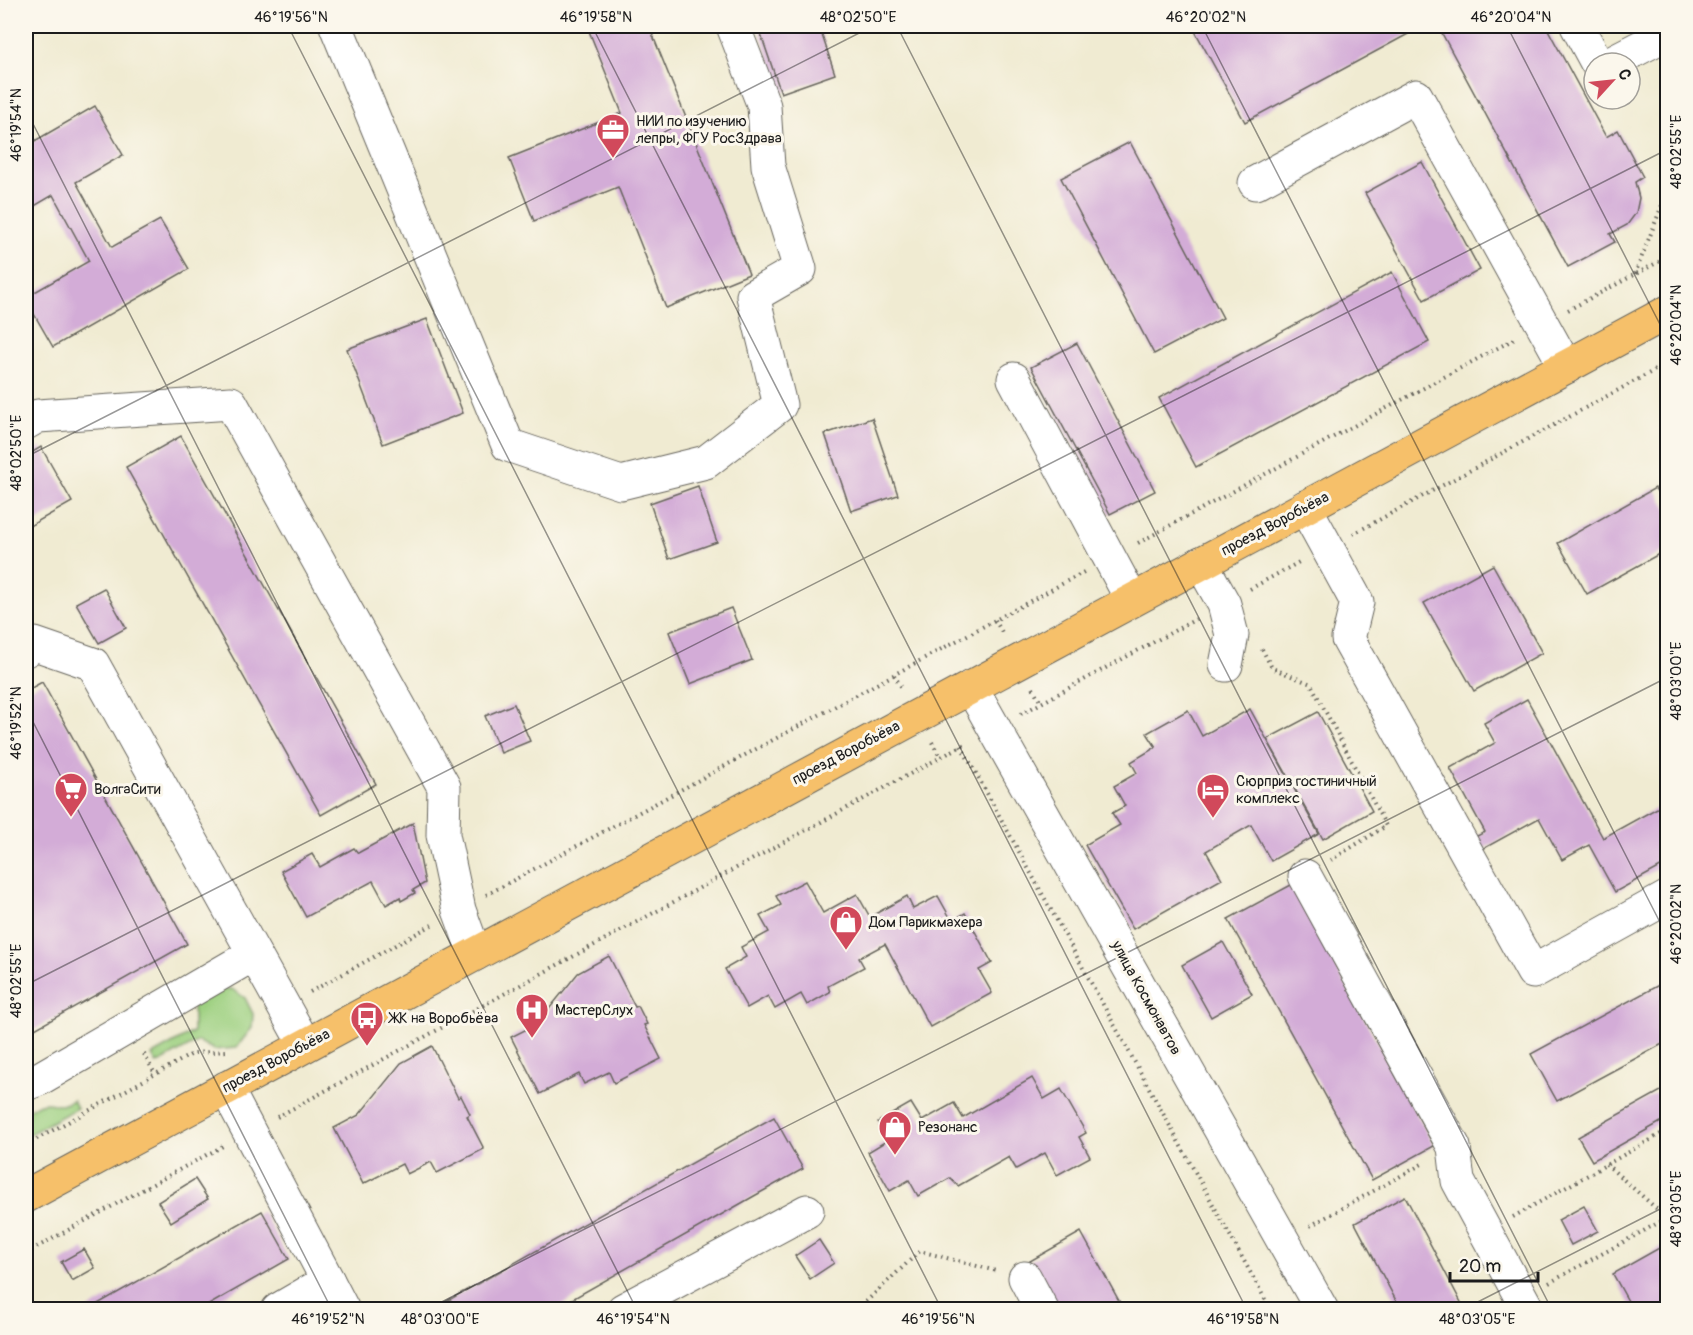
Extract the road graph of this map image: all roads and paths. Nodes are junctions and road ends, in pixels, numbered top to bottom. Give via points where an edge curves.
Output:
1 (336, 26) edge
2 (733, 26) edge
3 (1577, 26) edge
4 (1668, 33) edge
5 (1591, 51) edge
6 (1634, 51) edge
7 (1255, 183) dead end
8 (1668, 190) edge
9 (1668, 257) edge
10 (1635, 274) junction
11 (1668, 312) edge
12 (1542, 324) junction
13 (1668, 363) edge
14 (1566, 367) junction
15 (1014, 379) dead end
16 (26, 423) edge
17 (1305, 507) junction
18 (1327, 548) junction
19 (1110, 558) junction
20 (1201, 563) junction
21 (1132, 600) junction
22 (1224, 604) junction
23 (1261, 648) dead end
24 (26, 650) edge
25 (1226, 665) dead end
26 (971, 687) junction
27 (994, 728) junction
28 (961, 746) junction
29 (1305, 876) joint
30 (1668, 897) edge
31 (459, 910) junction
32 (254, 954) junction
33 (475, 954) junction
34 (284, 1006) junction
35 (305, 1045) junction
36 (155, 1074) dead end
37 (26, 1084) edge
38 (226, 1088) junction
39 (1668, 1130) edge
40 (249, 1132) junction
41 (26, 1145) edge
42 (1454, 1147) junction
43 (1606, 1164) junction
44 (26, 1196) edge
45 (807, 1210) dead end
46 (1667, 1218) edge
47 (1486, 1232) junction
48 (1284, 1240) junction
49 (26, 1253) edge
50 (1025, 1278) joint
51 (328, 1281) junction
52 (1525, 1304) edge
53 (278, 1310) edge
54 (343, 1310) edge
55 (623, 1310) edge
56 (857, 1310) edge
57 (1042, 1310) edge
58 (1271, 1310) edge
59 (1322, 1310) edge

1 - 2 street via 508,445 621,483 706,462 780,405 753,296 800,269 768,166 764,106
3 - 5 street
4 - 6 street
7 - 12 street via 1416,96
8 - 10 path
9 - 10 path
10 - 12 path
11 - 14 main road, проезд Воробьёва
12 - 14 street
12 - 19 path
13 - 18 path
14 - 17 main road, проезд Воробьёва
15 - 19 street
16 - 31 street via 38,416 231,403 444,787 443,836
17 - 18 street
17 - 20 main road, проезд Воробьёва
18 - 22 path
18 - 30 street via 1357,602 1348,639 1533,972
19 - 21 street
19 - 31 path
20 - 21 main road, проезд Воробьёва
20 - 22 street
21 - 26 main road, проезд Воробьёва
22 - 25 street via 1232,635
22 - 27 path
23 - 29 path via 1272,668 1311,684 1386,826
24 - 32 street via 36,644 93,664
26 - 27 street, улица Космонавтов
26 - 33 main road, проезд Воробьёва
27 - 28 path
27 - 48 street, улица Космонавтов
28 - 40 path
28 - 58 path
29 - 42 street
31 - 33 street
31 - 34 path
32 - 34 street
32 - 37 street
33 - 35 main road, проезд Воробьёва
34 - 35 street
35 - 38 main road, проезд Воробьёва
36 - 41 path
38 - 40 street
38 - 44 main road, проезд Воробьёва
39 - 43 path
40 - 49 path
40 - 51 street
42 - 47 street via 1458,1181
42 - 48 path
43 - 46 path
43 - 47 path
45 - 55 street
46 - 52 path
47 - 52 street
48 - 59 street, улица Космонавтов
50 - 56 path via 920,1251
50 - 57 street
51 - 53 street
51 - 54 street

